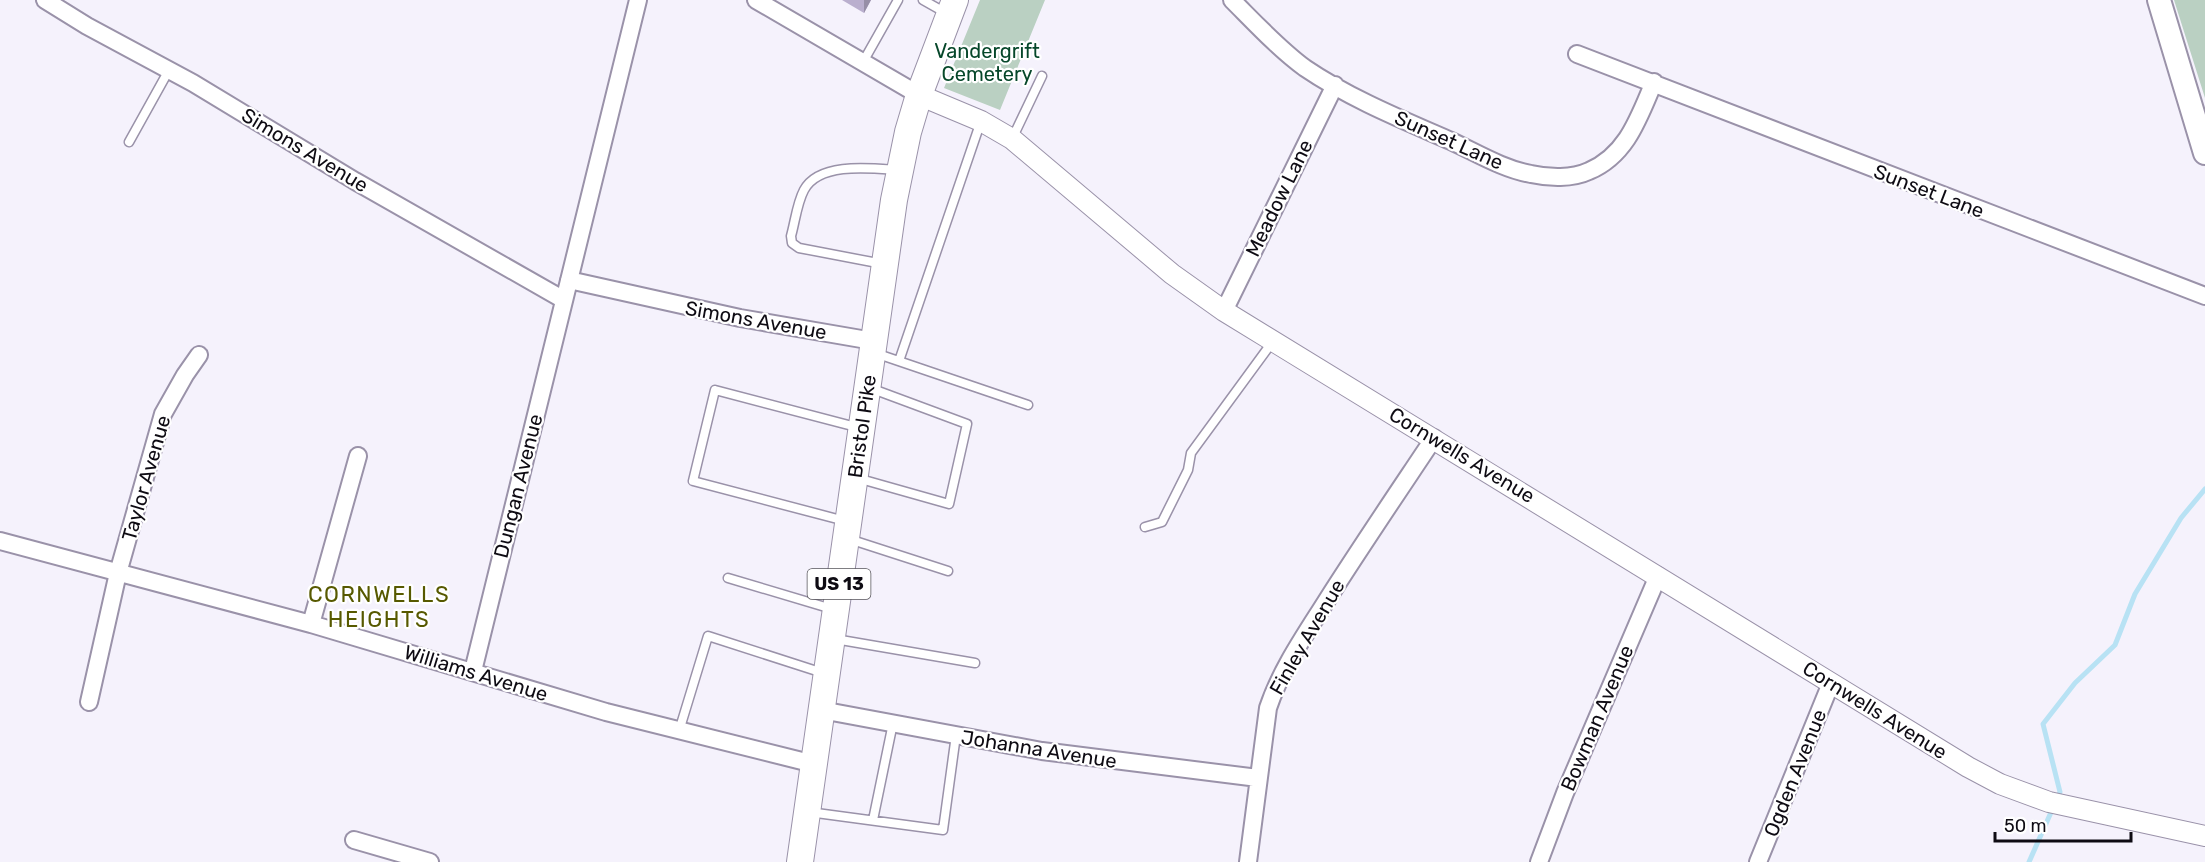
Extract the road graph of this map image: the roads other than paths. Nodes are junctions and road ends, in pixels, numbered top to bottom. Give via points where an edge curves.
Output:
1 (45, 0) edge
2 (638, 0) edge
3 (756, 0) edge
4 (898, 0) edge
5 (923, 0) edge
6 (1232, 0) edge
7 (2162, 3) edge
8 (952, 7) edge
9 (1576, 54) dead end
10 (863, 62) junction
11 (169, 70) junction
12 (1042, 76) dead end
13 (1654, 82) junction
14 (1335, 85) junction
15 (919, 95) junction
16 (981, 121) junction
17 (1012, 139) junction
18 (129, 142) dead end
19 (2205, 153) edge
20 (900, 170) junction
21 (884, 264) junction
22 (569, 280) junction
23 (2205, 296) edge
24 (564, 300) junction
25 (1224, 310) junction
26 (1274, 340) junction
27 (872, 346) junction
28 (200, 355) dead end
29 (899, 361) junction
30 (867, 387) junction
31 (1028, 405) dead end
32 (861, 428) junction
33 (1434, 438) junction
34 (358, 456) dead end
35 (854, 477) junction
36 (1145, 527) dead end
37 (847, 530) junction
38 (0, 541) edge
39 (948, 571) dead end
40 (118, 573) junction
41 (1658, 576) junction
42 (728, 578) dead end
43 (835, 610) junction
44 (311, 624) junction
45 (831, 638) junction
46 (975, 663) dead end
47 (473, 671) junction
48 (826, 674) junction
49 (1831, 683) junction
50 (90, 702) dead end
51 (821, 710) junction
52 (893, 723) junction
53 (679, 731) junction
54 (956, 735) junction
55 (814, 764) junction
56 (1258, 778) junction
57 (807, 811) junction
58 (873, 820) junction
59 (2205, 836) edge
60 (354, 840) dead end
61 (430, 862) edge
62 (800, 862) edge
63 (1248, 862) edge
64 (1539, 862) edge
65 (1758, 862) edge

1 - 11 street, Simons Avenue
2 - 22 street
3 - 10 street, Cornwells Avenue
4 - 10 lane
5 - 8 lane
6 - 14 street, Sunset Lane via 1304,67
7 - 19 main road
8 - 15 main road, Bristol Pike / US 13
9 - 13 street, Sunset Lane
10 - 15 street, Cornwells Avenue
11 - 18 lane
11 - 24 street, Simons Avenue
12 - 17 lane
13 - 14 street, Sunset Lane via 1629,138 1611,156 1577,176 1530,174 1504,165
13 - 23 street, Sunset Lane
14 - 25 street, Meadow Lane
15 - 16 street, Cornwells Avenue
15 - 20 main road, Bristol Pike / US 13
16 - 17 street, Cornwells Avenue
16 - 29 lane
17 - 25 street, Cornwells Avenue via 1172,274
20 - 21 main road, Bristol Pike / US 13
20 - 21 lane via 827,172 812,181 804,190 791,236 792,243 799,248
21 - 27 main road, Bristol Pike / US 13
22 - 24 street, Dungan Avenue
22 - 27 street, Simons Avenue
24 - 47 street, Dungan Avenue
25 - 26 street, Cornwells Avenue
26 - 33 street, Cornwells Avenue
26 - 36 lane via 1191,453 1188,470 1162,522
27 - 29 lane
27 - 30 main road, Bristol Pike / US 13
28 - 40 street, Taylor Avenue via 163,414
29 - 31 lane
30 - 32 main road, Bristol Pike / US 13
30 - 35 lane via 967,424 949,504
32 - 35 main road, Bristol Pike / US 13
32 - 37 lane via 715,390 693,481
33 - 41 street, Cornwells Avenue
33 - 56 street, Finley Avenue via 1364,542 1275,687 1268,708
34 - 44 street
35 - 37 main road, Bristol Pike / US 13
37 - 39 lane
37 - 43 main road, Bristol Pike / US 13
38 - 40 street, Williams Avenue
40 - 44 street, Williams Avenue
40 - 50 street, Taylor Avenue
41 - 49 street, Cornwells Avenue
41 - 64 street, Bowman Avenue
42 - 43 lane
43 - 45 main road, Bristol Pike / US 13
44 - 47 street, Williams Avenue
45 - 46 lane
45 - 48 main road, Bristol Pike / US 13
47 - 53 street, Williams Avenue
48 - 51 main road, Bristol Pike / US 13
48 - 53 lane via 708,636
49 - 59 street, Cornwells Avenue via 2000,784 2055,804
49 - 65 street, Ogden Avenue
51 - 52 street, Johanna Avenue
51 - 55 main road, Bristol Pike / US 13
52 - 54 street, Johanna Avenue
52 - 58 lane
53 - 55 street, Williams Avenue
54 - 56 street, Johanna Avenue via 1042,751
54 - 58 lane via 943,830
55 - 57 main road, Bristol Pike / US 13
56 - 63 street, Finley Avenue
57 - 58 lane
57 - 62 main road, Bristol Pike / US 13
60 - 61 street

